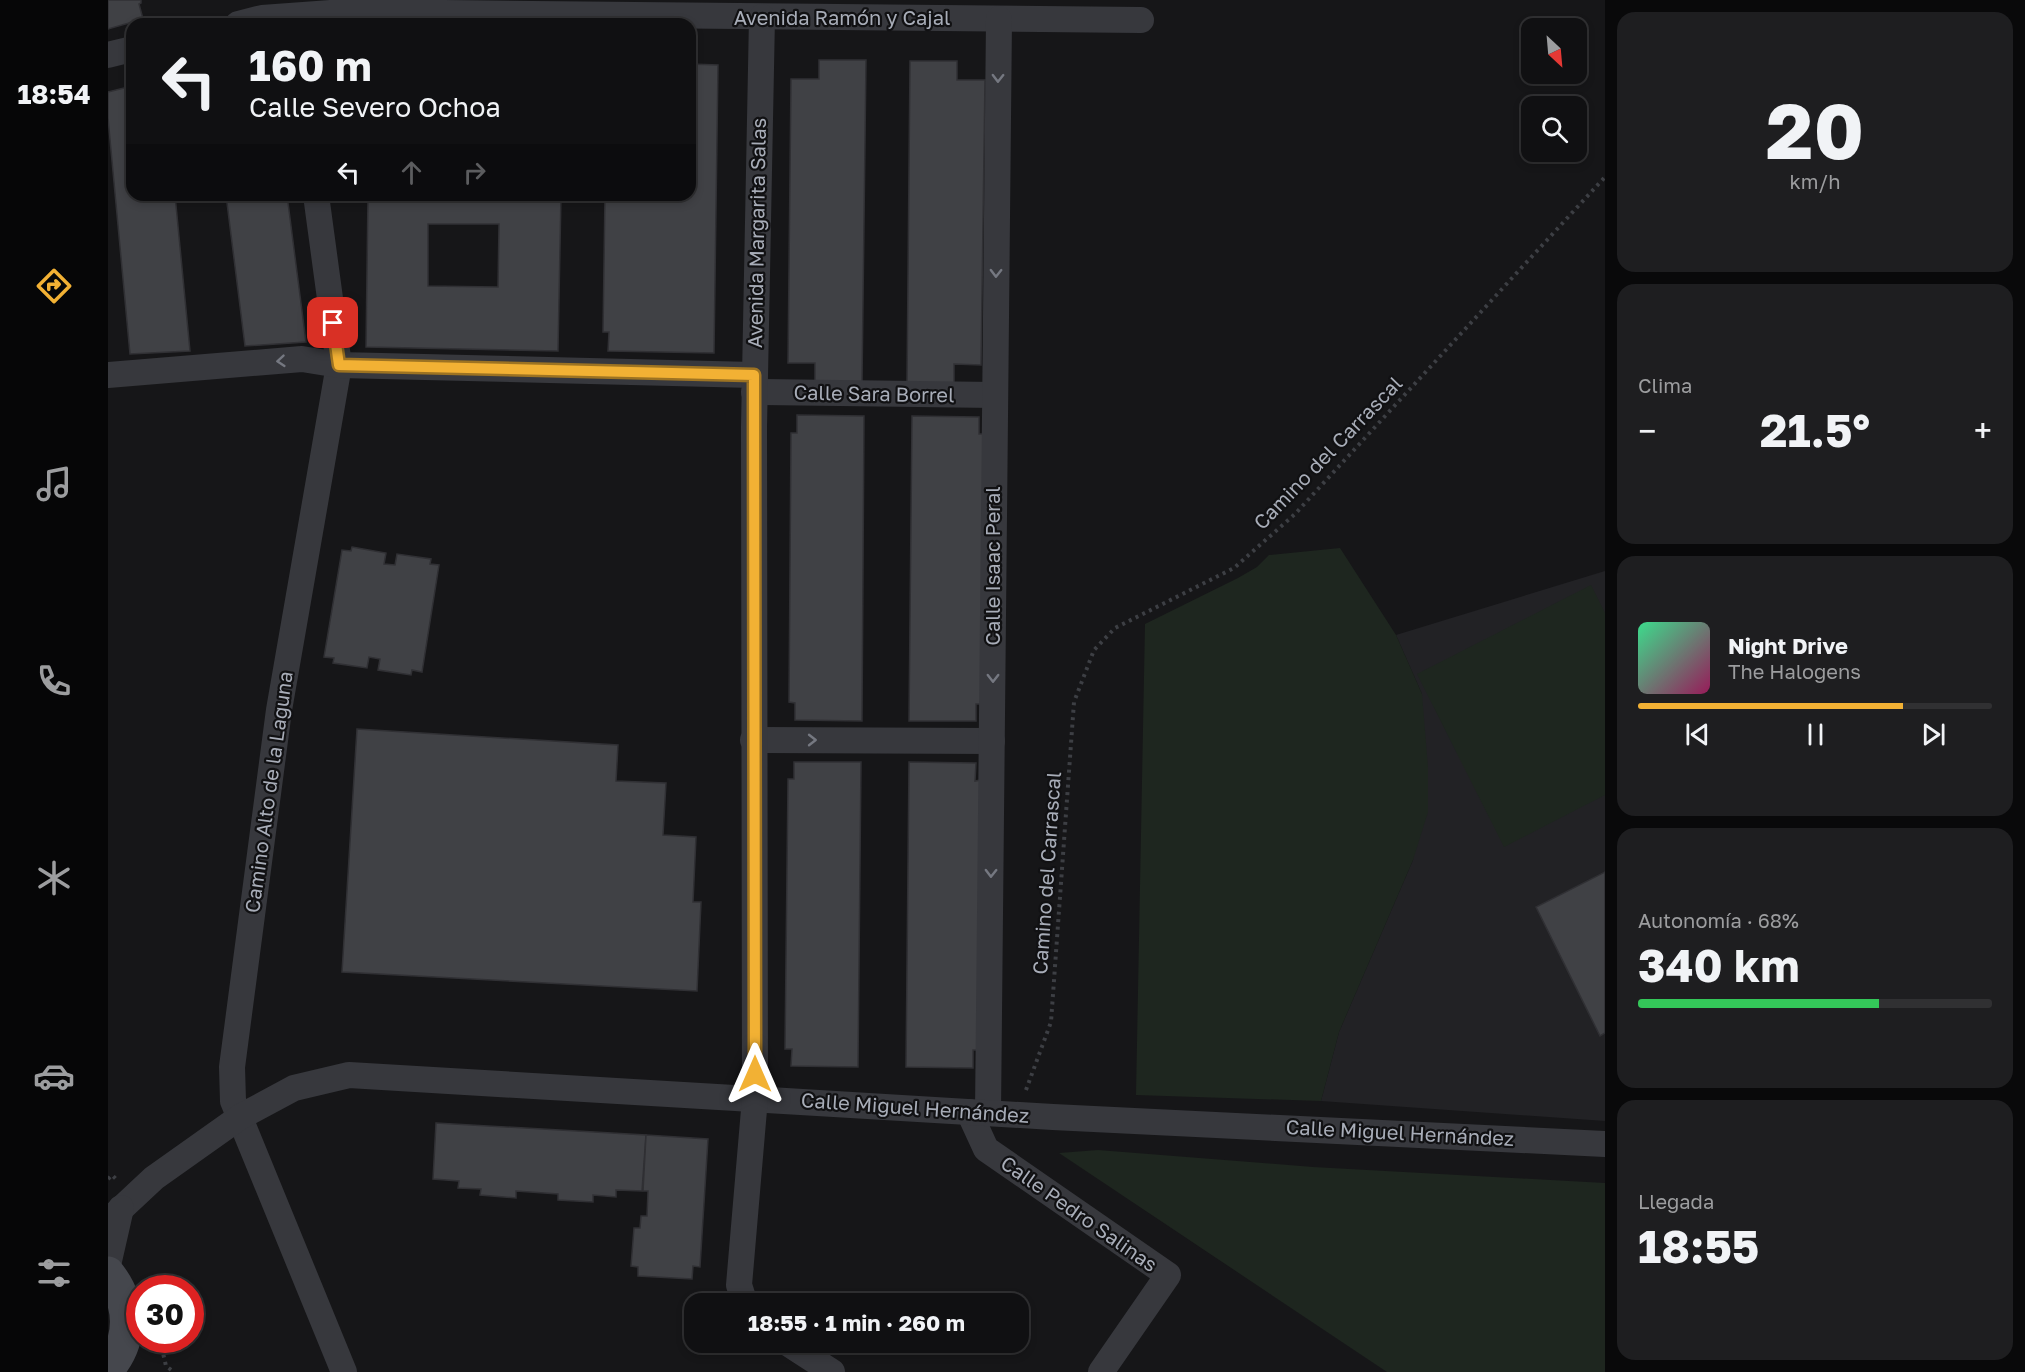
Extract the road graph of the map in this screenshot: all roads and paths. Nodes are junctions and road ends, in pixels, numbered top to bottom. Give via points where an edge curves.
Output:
1 (292, 13) edge
2 (762, 17) junction
3 (262, 18) edge
4 (999, 19) junction
5 (1141, 20) dead end
6 (126, 50) edge
7 (108, 55) edge
8 (1605, 177) edge
9 (317, 201) edge
10 (339, 365) junction
11 (108, 375) edge
12 (754, 384) junction
13 (994, 395) junction
14 (753, 740) junction
15 (992, 741) junction
16 (754, 1098) junction
17 (979, 1113) junction
18 (1016, 1115) junction
19 (240, 1117) junction
20 (1605, 1144) edge
21 (114, 1214) edge
22 (108, 1265) edge
23 (108, 1273) edge
24 (742, 1293) edge
25 (125, 1340) junction
26 (163, 1353) edge
27 (803, 1353) edge
28 (108, 1370) edge
29 (135, 1372) edge
30 (174, 1372) edge
31 (344, 1372) edge
32 (832, 1372) edge
33 (1101, 1372) edge

1 - 2 street, Avenida Ramón y Cajal
1 - 3 street, Avenida Ramón y Cajal
2 - 4 street, Avenida Ramón y Cajal
2 - 12 street, Avenida Margarita Salas
4 - 5 street, Avenida Ramón y Cajal
4 -> 13 street, Calle Isaac Peral
6 - 7 street
8 - 18 path, Camino del Carrascal via 1295,514 1233,568 1115,628 1094,650 1074,702 1051,1022
9 - 10 street, Camino Alto de la Laguna
10 -> 11 street, Calle Sara Borrel via 302,359
10 - 12 street, Calle Sara Borrel
10 - 19 street, Camino Alto de la Laguna via 271,768 232,1067 233,1101
12 - 13 street, Calle Sara Borrel
12 - 14 street, Avenida Margarita Salas
13 -> 15 street, Calle Isaac Peral
14 -> 15 street
14 - 16 street, Avenida Margarita Salas
15 -> 17 street, Calle Isaac Peral
16 - 17 street, Calle Miguel Hernández
16 - 19 street, Calle Miguel Hernández via 349,1075 294,1088
16 - 24 street, Avenida Margarita Salas via 739,1285
17 - 18 street, Calle Miguel Hernández
17 - 33 street, Calle Pedro Salinas via 986,1149 1168,1275
18 - 20 street, Calle Miguel Hernández
19 - 21 street, Calle Miguel Hernández via 154,1178
19 - 31 street, Camino Alto de la Laguna
21 - 22 street, Calle Miguel Hernández
23 - 25 main road via 124,1298 128,1322
25 - 28 main road
25 - 29 main road
26 - 30 path via 166,1366
27 - 32 street

